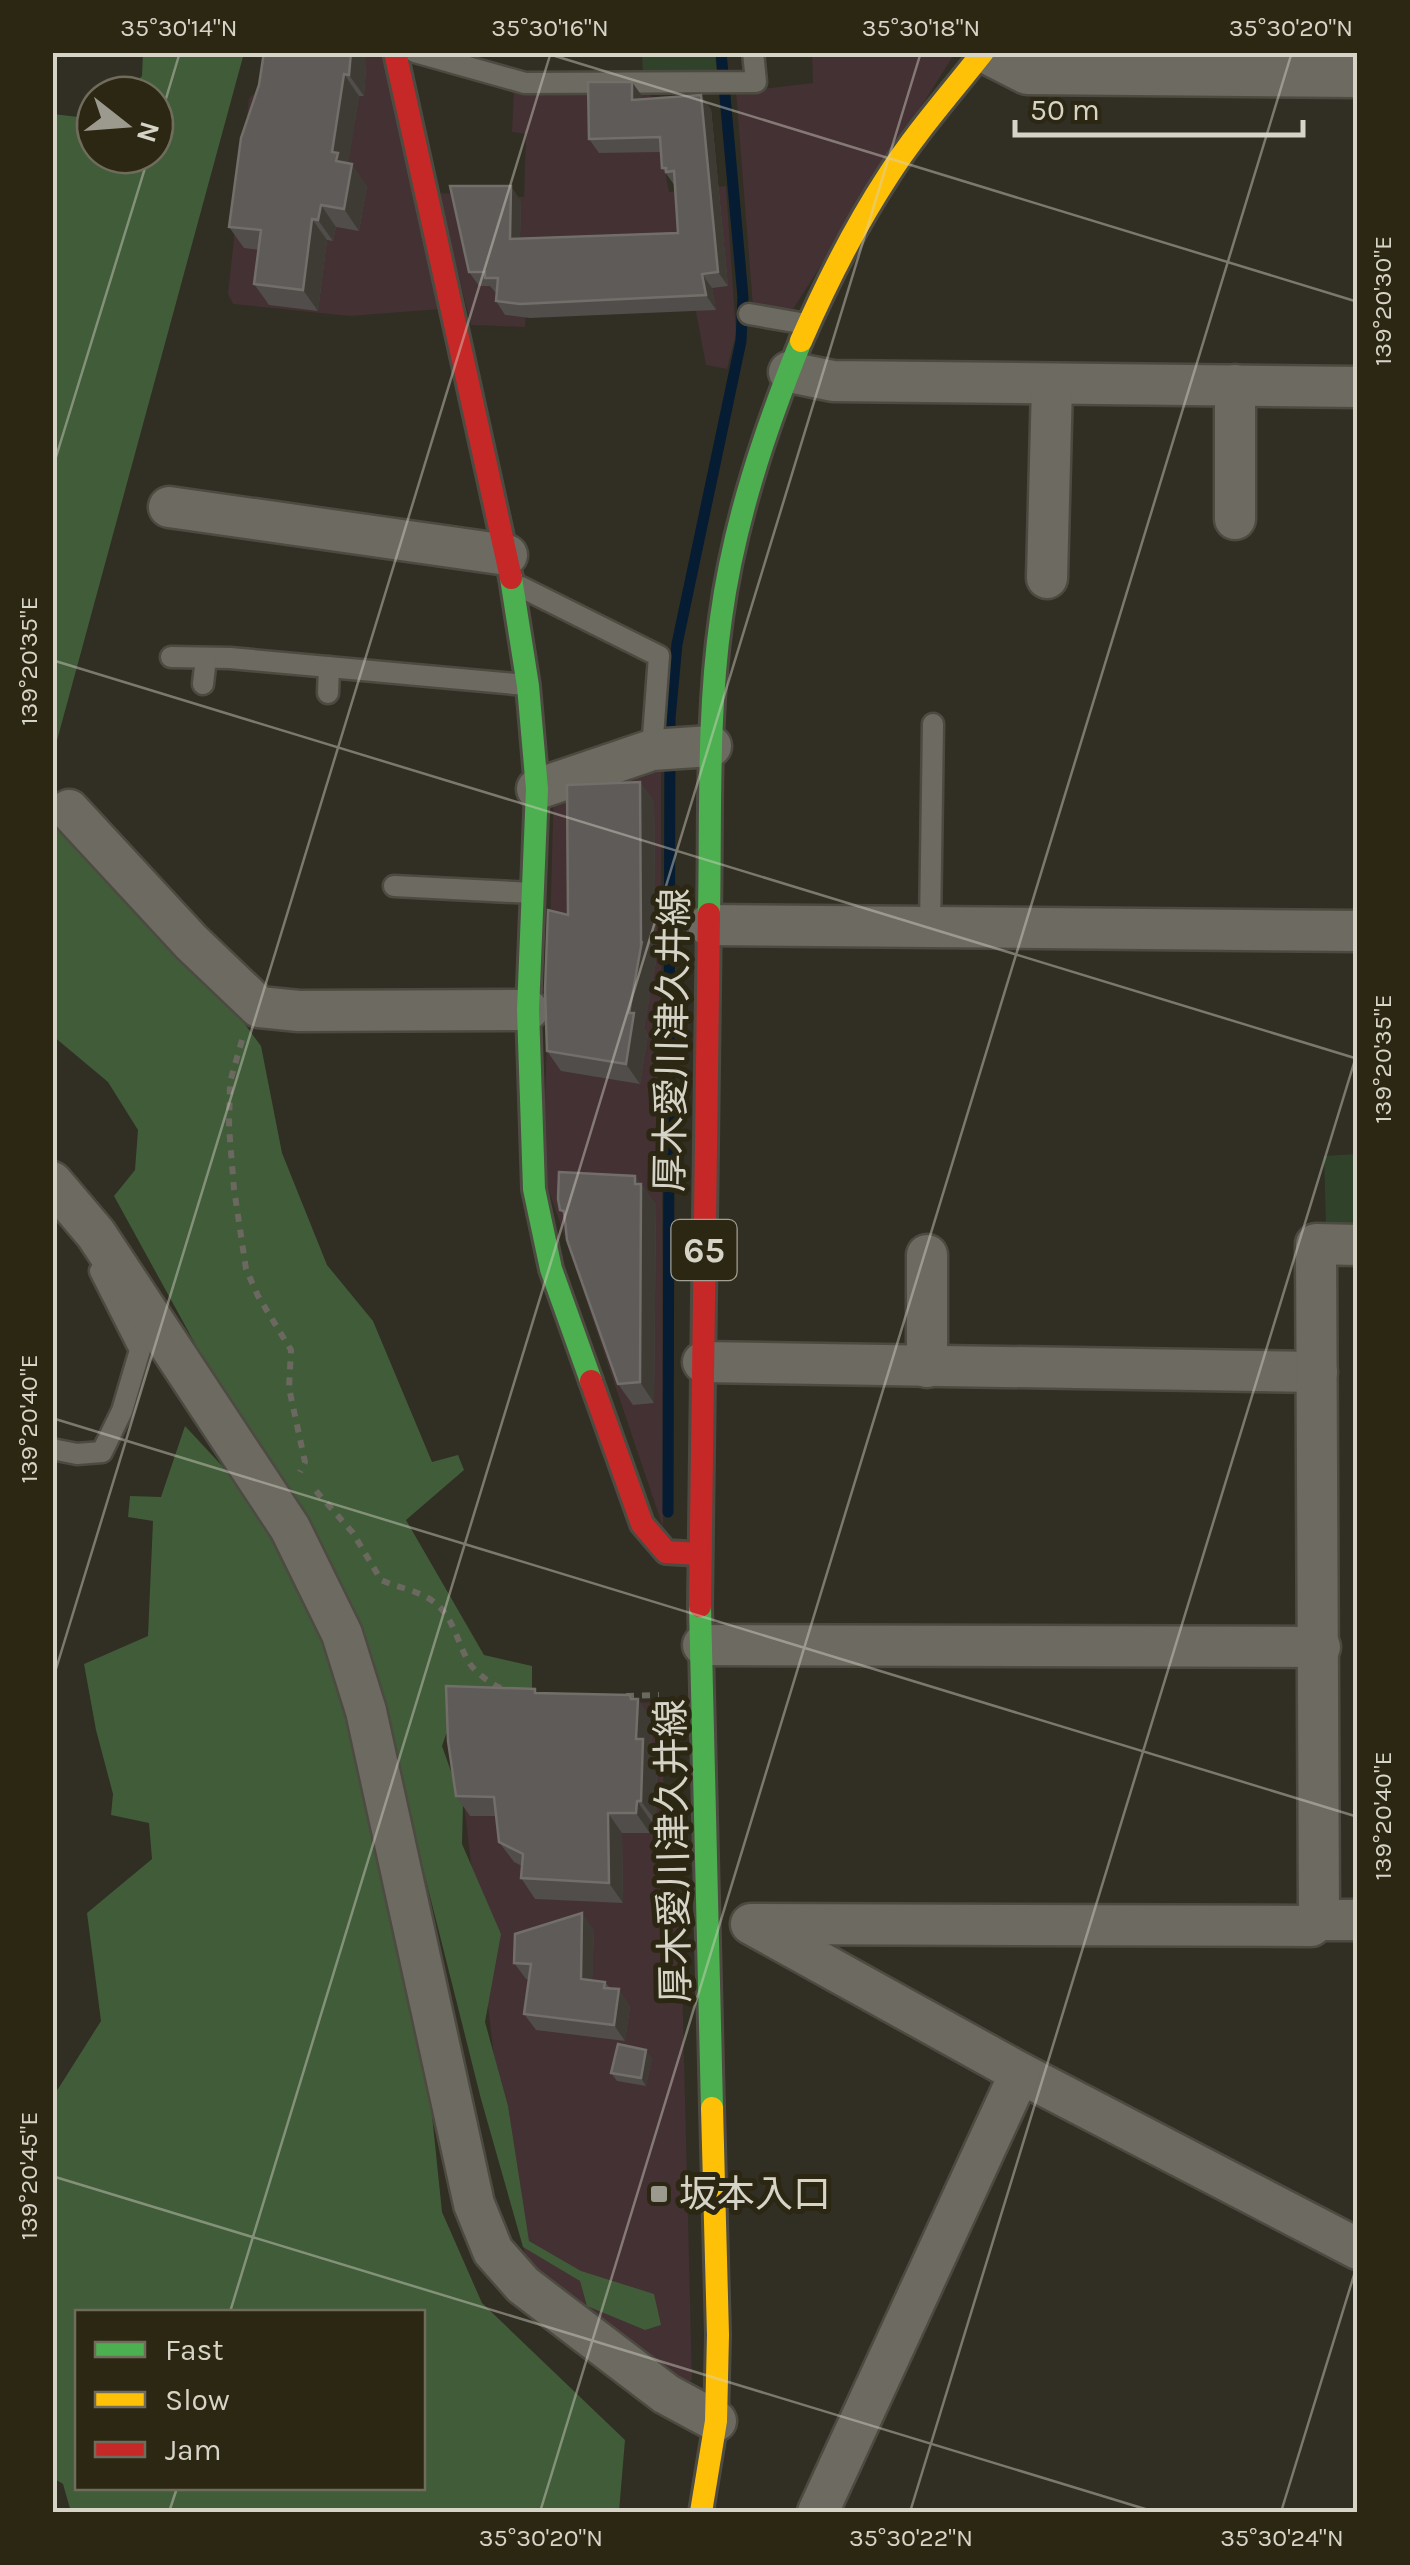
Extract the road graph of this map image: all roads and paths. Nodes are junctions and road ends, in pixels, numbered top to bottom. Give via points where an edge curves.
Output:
1 (752, 52) edge
2 (983, 52) edge
3 (405, 53) edge
4 (1358, 77) edge
5 (749, 314) dead end
6 (810, 325) junction
7 (789, 372) junction
8 (1052, 385) junction
9 (1235, 385) junction
10 (1358, 388) edge
11 (168, 508) dead end
12 (1235, 519) dead end
13 (510, 569) junction
14 (1048, 578) dead end
15 (171, 657) dead end
16 (206, 658) junction
17 (329, 667) junction
18 (203, 684) dead end
19 (528, 686) junction
20 (328, 693) dead end
21 (933, 724) dead end
22 (678, 748) junction
23 (537, 789) junction
24 (69, 810) dead end
25 (394, 886) dead end
26 (534, 893) junction
27 (708, 925) junction
28 (930, 927) junction
29 (1358, 931) edge
30 (258, 1007) junction
31 (528, 1010) junction
32 (52, 1182) edge
33 (96, 1234) junction
34 (1358, 1244) edge
35 (927, 1255) dead end
36 (703, 1362) junction
37 (927, 1366) junction
38 (1317, 1372) junction
39 (52, 1448) edge
40 (289, 1462) dead end
41 (300, 1472) junction
42 (699, 1554) junction
43 (704, 1644) junction
44 (1320, 1648) junction
45 (704, 1692) junction
46 (625, 1696) edge
47 (520, 1700) edge
48 (1338, 1920) edge
49 (710, 1922) junction
50 (752, 1924) junction
51 (1020, 2073) junction
52 (1358, 2249) edge
53 (716, 2421) junction
54 (708, 2508) edge
55 (818, 2512) edge

1 - 3 lane via 756,82 524,83
2 - 4 street via 1027,74
2 - 6 main road, 厚木愛川津久井線 / 65 via 878,192
3 - 13 main road
5 - 6 lane
6 - 7 main road, 厚木愛川津久井線 / 65
7 - 8 street via 834,381
7 - 22 main road, 厚木愛川津久井線 / 65 via 748,488 723,601
8 - 9 street
8 - 14 street
9 - 10 street
9 - 12 street
11 - 13 street
13 - 19 main road
13 - 22 lane via 659,656
15 - 16 lane
16 - 17 lane
16 - 18 lane
17 - 19 lane
17 - 20 lane
19 - 23 main road
21 - 28 lane
22 - 23 street
22 - 27 main road, 厚木愛川津久井線 / 65
23 - 26 main road
24 - 30 street
25 - 26 lane
26 - 31 main road
27 - 28 street
27 - 36 main road, 厚木愛川津久井線 / 65
28 - 29 street
30 - 31 street
30 - 41 path via 230,1082 234,1190 246,1269 290,1350 289,1388 305,1462
31 - 42 main road via 534,1188 550,1270 642,1524 666,1552
32 - 33 street
33 - 39 lane via 99,1270 140,1350 102,1452
33 - 53 street via 290,1528 342,1634 366,1711 474,2204 493,2251 523,2285 666,2394
34 - 38 street via 1316,1244
35 - 37 street
36 - 37 street
36 - 42 main road, 厚木愛川津久井線 / 65
37 - 38 street
38 - 44 street
40 - 41 path
41 - 47 path via 353,1533 381,1580 421,1593 443,1610 466,1658 487,1681
42 - 43 main road, 厚木愛川津久井線 / 65
43 - 44 street
43 - 45 main road, 厚木愛川津久井線 / 65
44 - 48 street
45 - 46 path
45 - 49 main road, 厚木愛川津久井線 / 65
48 - 50 street via 1311,1926
49 - 50 street
49 - 53 main road, 厚木愛川津久井線 / 65
50 - 51 street
51 - 52 street
51 - 55 street
53 - 54 main road, 厚木愛川津久井線 / 65

